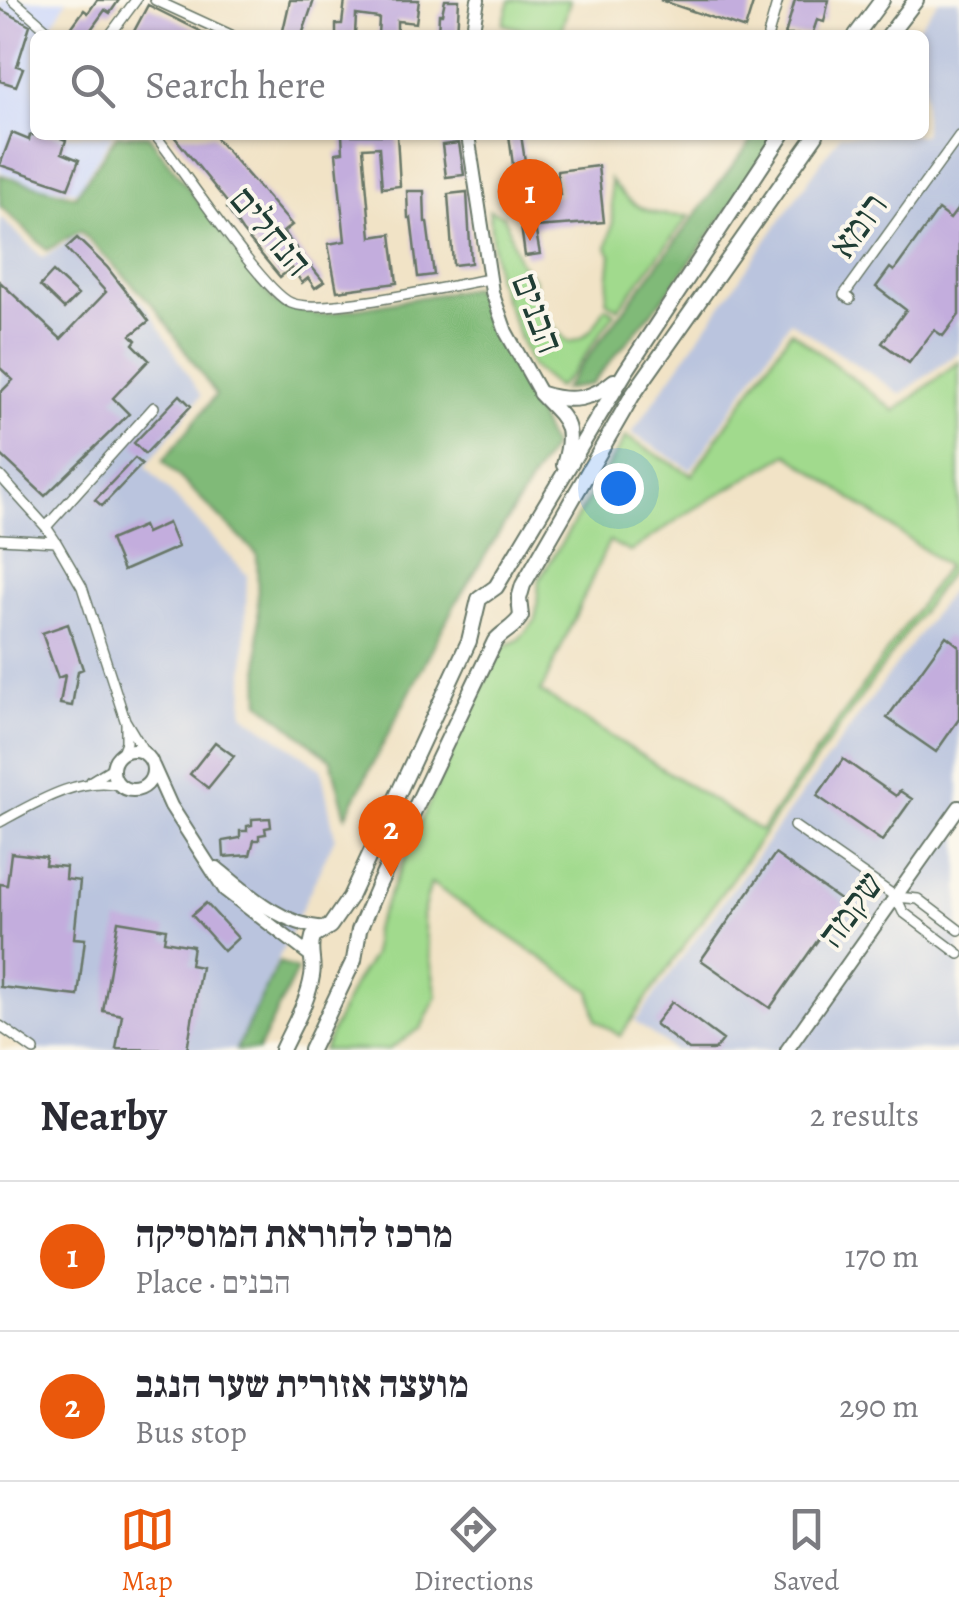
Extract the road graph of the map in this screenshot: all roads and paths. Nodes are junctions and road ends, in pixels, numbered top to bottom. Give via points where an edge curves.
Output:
1 (13, 0) edge
2 (136, 0) edge
3 (155, 0) edge
4 (478, 0) edge
5 (778, 0) edge
6 (882, 0) edge
7 (916, 0) edge
8 (47, 30) edge
9 (114, 30) edge
10 (220, 30) edge
11 (473, 30) edge
12 (769, 30) edge
13 (860, 30) edge
14 (893, 30) edge
15 (959, 136) edge
16 (159, 140) edge
17 (469, 140) edge
18 (779, 140) edge
19 (812, 140) edge
20 (490, 279) junction
21 (850, 299) dead end
22 (626, 370) junction
23 (540, 393) junction
24 (154, 407) dead end
25 (0, 476) edge
26 (558, 484) junction
27 (46, 526) junction
28 (0, 540) edge
29 (56, 542) junction
30 (496, 586) junction
31 (519, 599) junction
32 (476, 612) junction
33 (502, 632) junction
34 (126, 720) junction
35 (150, 760) junction
36 (117, 761) junction
37 (85, 786) junction
38 (122, 786) junction
39 (138, 790) junction
40 (170, 806) junction
41 (959, 807) edge
42 (0, 822) edge
43 (794, 826) dead end
44 (203, 857) junction
45 (896, 897) junction
46 (328, 927) junction
47 (959, 930) edge
48 (356, 946) junction
49 (959, 954) edge
50 (312, 959) junction
51 (349, 966) junction
52 (0, 1026) edge
53 (788, 1049) edge
54 (34, 1050) edge
55 (282, 1050) edge
56 (311, 1050) edge

1 - 8 street
2 - 9 street
3 - 10 street
4 - 11 street
5 - 12 street
6 - 13 main road
7 - 14 main road
15 - 21 street, רומא via 844,295
16 - 20 street, הנחלים via 287,302 320,308
17 - 20 street, הבנים
18 - 22 main road
19 - 31 main road via 632,396
20 - 23 street, הבנים via 506,332
22 - 23 main road via 599,394 579,400
22 - 26 main road
23 - 26 main road via 570,434
24 - 27 street
25 - 27 street
26 - 30 main road
27 - 29 street
28 - 29 street
29 - 34 street via 82,587
30 - 31 main road
30 - 32 main road via 483,593
31 - 33 main road via 521,616
32 - 33 main road via 484,626
32 - 46 main road via 470,642 350,897
33 - 48 main road via 378,886
34 - 35 street
34 - 36 street
35 - 36 street via 133,750
35 - 39 street via 151,780
35 - 40 street
36 - 37 street
36 - 38 street via 115,778
37 - 38 street
37 - 42 street
38 - 39 street
39 - 40 street
40 - 44 street
41 - 45 street, שקמה
43 - 45 street
44 - 46 street via 267,908 301,925
44 - 50 street via 226,890
45 - 47 street via 918,899
45 - 49 street via 903,912
45 - 53 street, שקמה
46 - 48 main road via 349,933
46 - 50 main road via 313,938
48 - 51 main road
50 - 51 main road via 332,972
50 - 55 main road via 308,995
51 - 56 main road
52 - 54 street

